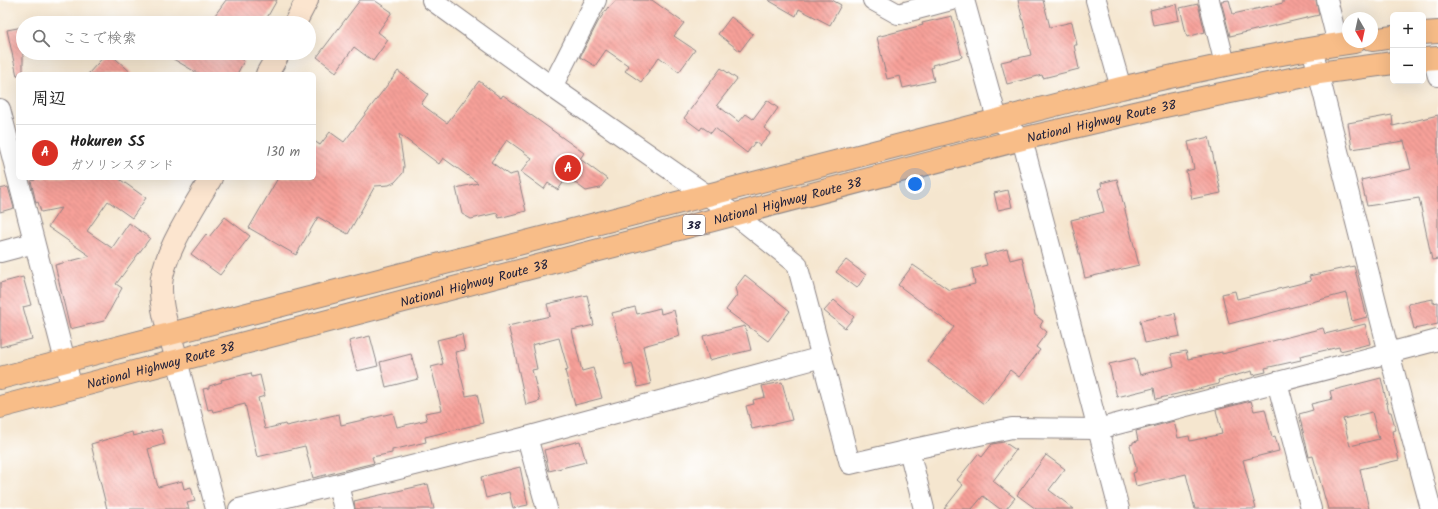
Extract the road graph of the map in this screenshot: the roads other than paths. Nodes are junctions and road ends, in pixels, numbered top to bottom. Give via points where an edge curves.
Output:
1 (308, 0) edge
2 (432, 0) edge
3 (596, 0) edge
4 (873, 0) edge
5 (951, 0) edge
6 (964, 0) edge
7 (1096, 0) edge
8 (1209, 0) edge
9 (1327, 0) edge
10 (452, 6) edge
11 (299, 16) edge
12 (1438, 32) edge
13 (1426, 33) edge
14 (1342, 34) edge
15 (1390, 37) edge
16 (1378, 39) edge
17 (1342, 44) edge
18 (1312, 48) junction
19 (275, 60) edge
20 (1390, 63) edge
21 (1225, 64) junction
22 (268, 72) edge
23 (1319, 73) junction
24 (552, 87) junction
25 (1120, 88) junction
26 (0, 109) edge
27 (997, 119) junction
28 (1022, 139) junction
29 (16, 172) edge
30 (18, 180) edge
31 (209, 180) edge
32 (705, 195) junction
33 (734, 214) junction
34 (34, 243) junction
35 (0, 252) edge
36 (170, 334) junction
37 (1438, 340) edge
38 (1389, 353) junction
39 (822, 358) junction
40 (177, 360) junction
41 (65, 362) junction
42 (0, 378) edge
43 (1277, 382) junction
44 (72, 388) junction
45 (0, 406) edge
46 (1098, 429) junction
47 (527, 438) junction
48 (909, 450) junction
49 (338, 485) junction
50 (216, 509) edge
51 (239, 509) edge
52 (344, 509) edge
53 (547, 509) edge
54 (924, 509) edge
55 (1119, 509) edge
56 (1311, 509) edge
57 (1430, 509) edge

1 - 11 main road
2 - 10 street
3 - 24 street
4 - 5 street via 898,14
6 - 27 street
7 - 25 street
8 - 21 street
9 - 14 street
10 - 24 street
12 - 13 highway
15 - 16 highway
17 - 18 highway, National Highway Route 38 / 38
18 - 21 highway, National Highway Route 38 / 38
18 - 23 street
19 - 22 main road
20 - 23 highway, National Highway Route 38 / 38
21 - 25 highway, National Highway Route 38 / 38
23 - 28 highway, National Highway Route 38 / 38 via 1160,106
23 - 38 street
24 - 32 street
25 - 27 highway, National Highway Route 38 / 38
26 - 29 street
27 - 28 street
27 - 32 highway, National Highway Route 38 / 38
28 - 33 highway, National Highway Route 38 / 38
28 - 46 street
30 - 34 street
31 - 36 main road via 164,269 161,288
32 - 33 street
32 - 36 highway, National Highway Route 38 / 38
33 - 39 street via 797,264
33 - 40 highway, National Highway Route 38 / 38
34 - 35 street
34 - 41 street
36 - 40 main road
36 - 41 highway, National Highway Route 38 / 38
37 - 38 street
38 - 43 street
38 - 57 street
39 - 47 street
39 - 48 street via 850,464
40 - 44 highway, National Highway Route 38 / 38
40 - 50 street
41 - 42 highway, National Highway Route 38 / 38
41 - 44 street
43 - 46 street
43 - 56 street
44 - 45 highway, National Highway Route 38 / 38
46 - 48 street via 1012,428
46 - 55 street
47 - 49 street
47 - 53 street
48 - 54 street
49 - 51 street
49 - 52 street

